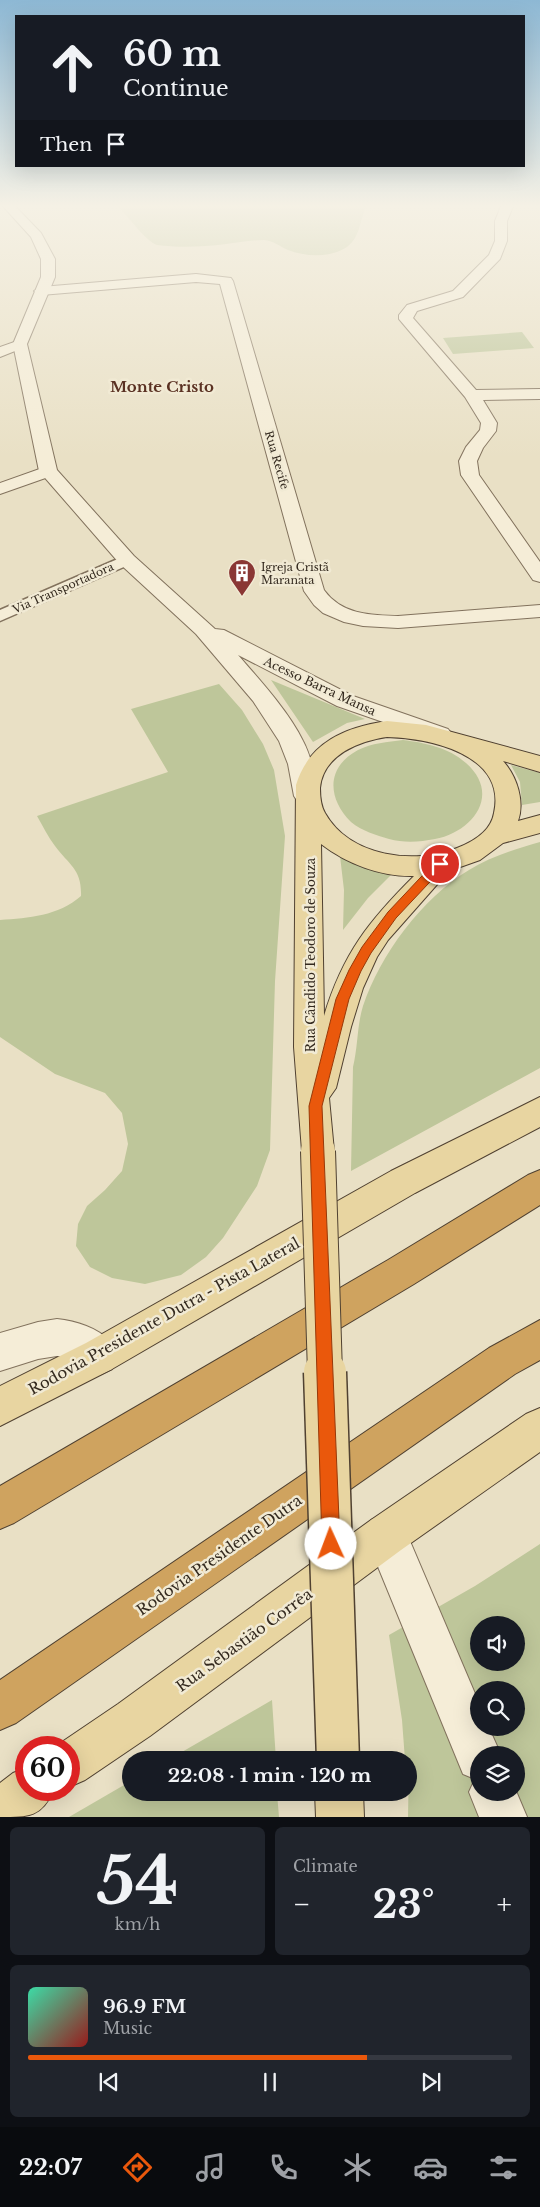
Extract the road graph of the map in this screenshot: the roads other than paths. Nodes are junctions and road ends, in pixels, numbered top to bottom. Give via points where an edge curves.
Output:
1 (67, 289) edge
2 (228, 289) edge
3 (463, 289) edge
4 (41, 291) joint
5 (20, 344) junction
6 (0, 352) edge
7 (540, 394) edge
8 (472, 395) junction
9 (48, 471) junction
10 (0, 488) edge
11 (127, 560) junction
12 (540, 576) edge
13 (540, 611) edge
14 (0, 616) edge
15 (204, 629) junction
16 (440, 734) junction
17 (540, 764) edge
18 (307, 796) junction
19 (540, 824) edge
20 (496, 836) junction
21 (440, 864) junction
22 (316, 1106) junction
23 (540, 1111) edge
24 (540, 1186) edge
25 (540, 1339) edge
26 (0, 1352) edge
27 (99, 1356) junction
28 (0, 1407) edge
29 (540, 1428) edge
30 (0, 1509) edge
31 (386, 1535) junction
32 (0, 1707) edge
33 (474, 1746) edge
34 (338, 1751) edge
35 (80, 1757) edge
36 (15, 1800) edge
37 (339, 1801) edge
38 (497, 1801) edge
39 (0, 1810) edge
40 (340, 1817) edge
41 (503, 1817) edge

1 - 4 street, Rua Recife
2 - 13 street, Rua Recife via 318,598 330,609 348,617 376,621
3 - 8 street via 458,294 412,308 406,315 408,323
4 - 5 street
5 - 6 street
5 - 9 street
7 - 8 street
8 - 12 street via 489,427 468,461 470,475
9 - 10 street
9 - 11 street
11 - 14 lane, Via Transportadora
11 - 15 street
15 - 16 street, Acesso Barra Mansa via 345,701
15 - 18 street via 278,718 294,748
16 - 17 main road
16 - 18 main road via 387,729 343,741 315,765 307,785
16 - 20 main road via 469,746 501,776 508,806 504,825
18 - 21 main road via 314,818 322,828 331,838 357,854 406,866
18 - 22 main road, Rua Cândido Teodoro de Souza via 310,1047
19 - 20 main road
20 - 21 main road via 469,854
21 - 22 main road, Rua Cândido Teodoro de Souza via 392,915 355,970 342,999
22 - 34 main road, bridge
23 - 27 main road, Rodovia Presidente Dutra - Pista Lateral via 403,1182
24 - 30 highway via 393,1277
25 - 32 highway, Rodovia Presidente Dutra via 502,1361
26 - 27 street via 50,1338 62,1338 77,1341
27 - 28 main road, Rodovia Presidente Dutra - Pista Lateral
29 - 31 main road, Rua Sebastião Corrêa
31 - 33 street
31 - 35 main road, Rua Sebastião Corrêa
36 - 39 main road
37 - 40 main road
38 - 41 street

